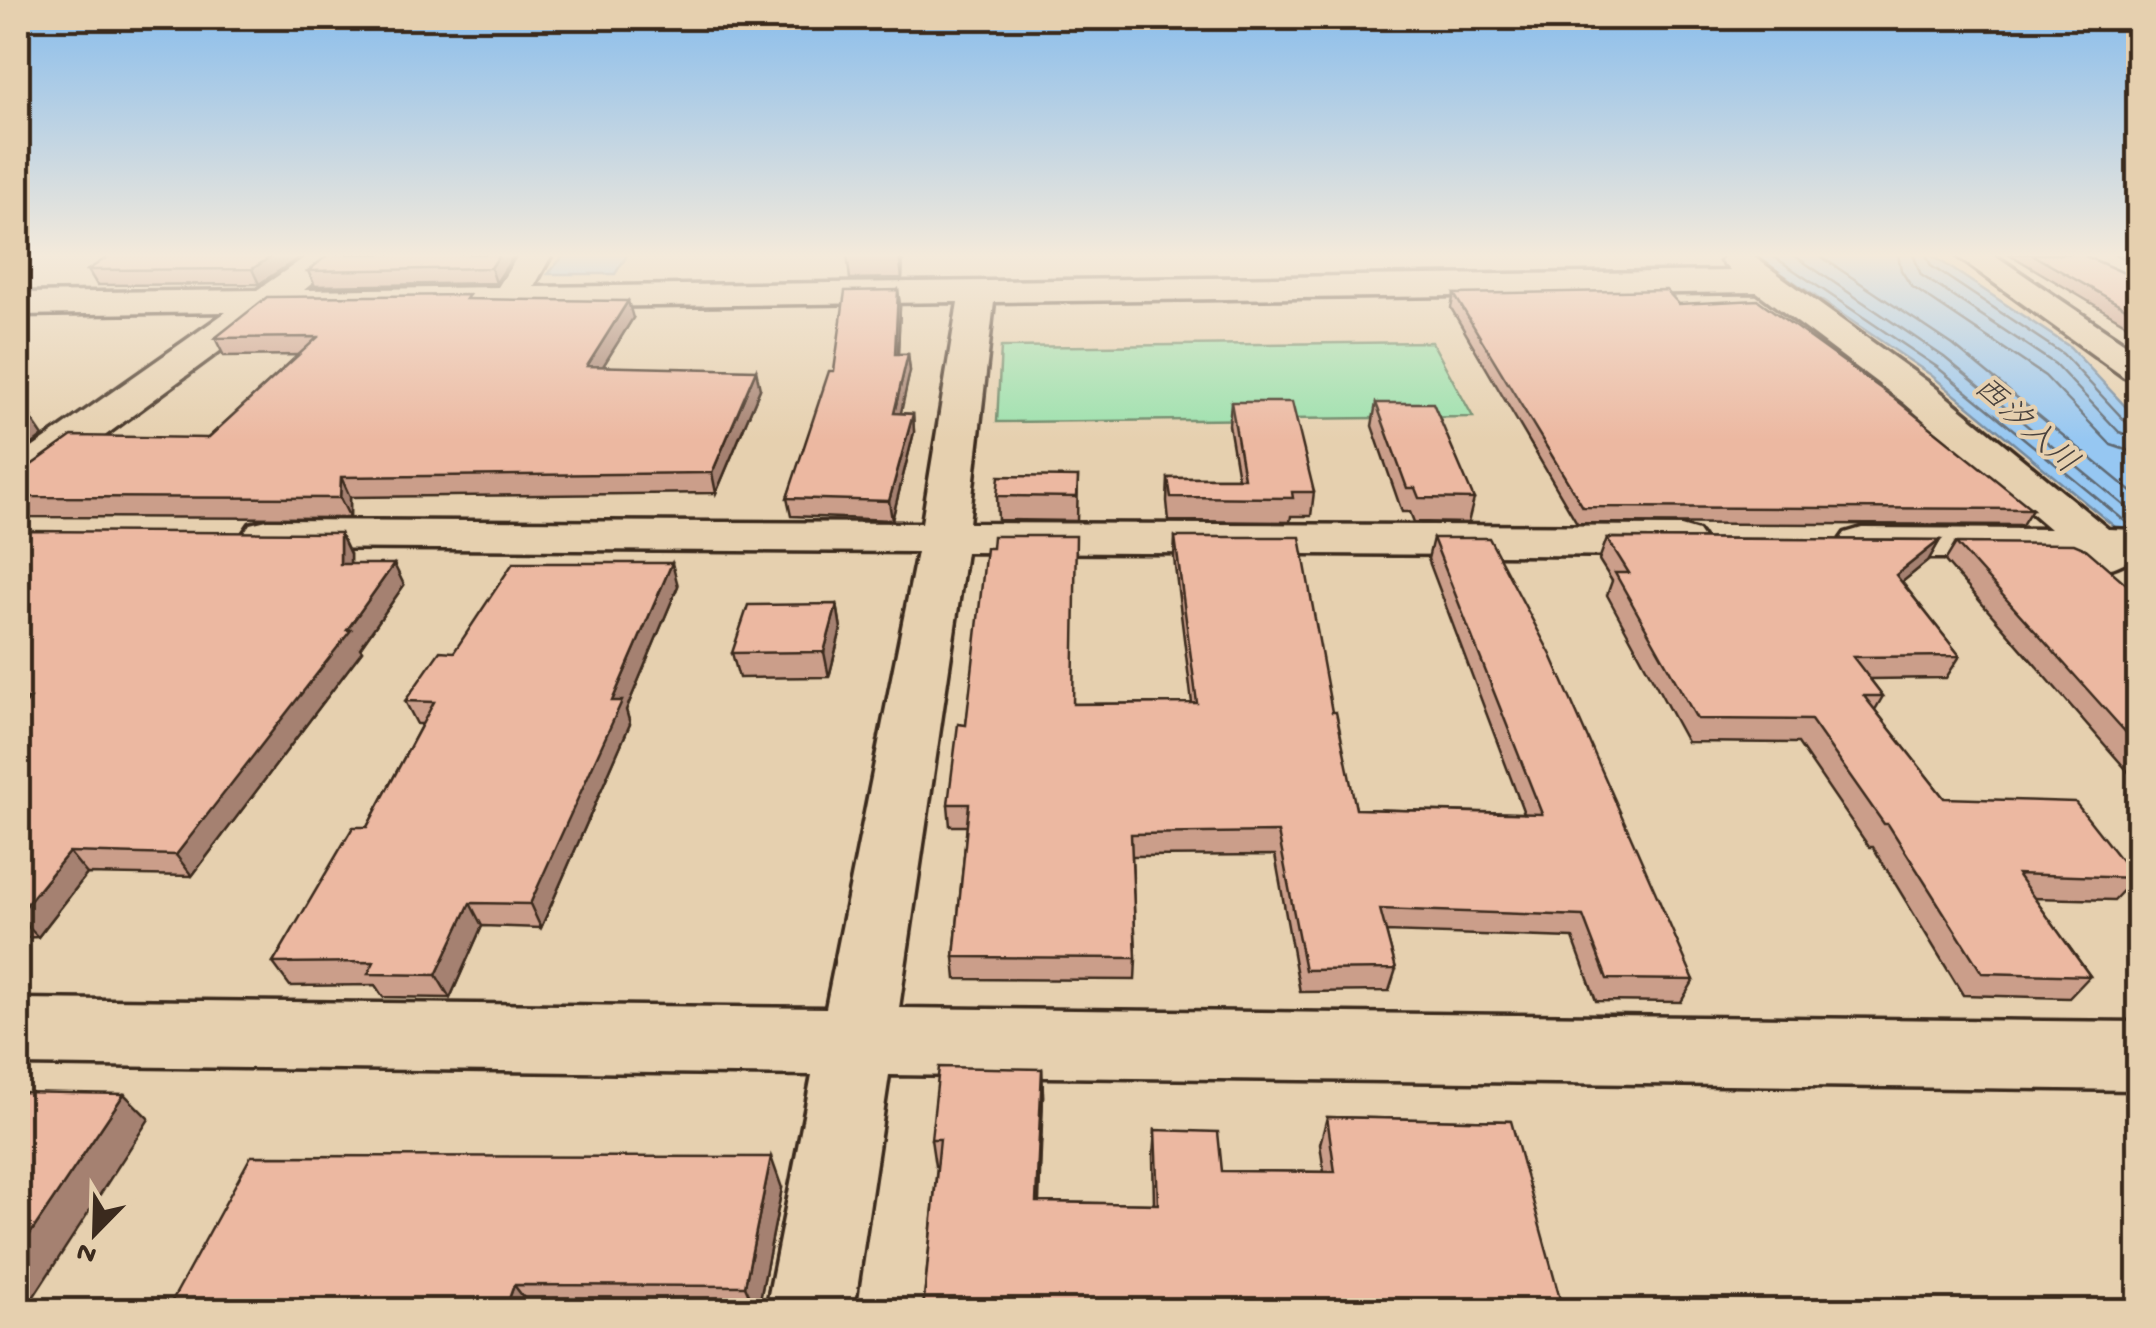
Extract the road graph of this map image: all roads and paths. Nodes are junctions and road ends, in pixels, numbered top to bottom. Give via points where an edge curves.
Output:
1 (242, 316) edge
2 (974, 316) edge
3 (1813, 316) edge
4 (2068, 316) edge
5 (2133, 358) edge
6 (18, 478) edge
7 (214, 534) edge
8 (944, 535) junction
9 (1719, 542) edge
10 (1818, 542) edge
11 (2118, 544) edge
12 (2138, 579) edge
13 (18, 1032) edge
14 (858, 1040) junction
15 (2138, 1056) edge
16 (810, 1310) edge

1 - 6 street
2 - 8 street
3 - 11 street
4 - 5 street
7 - 8 street
8 - 9 street
8 - 14 street
10 - 11 street
11 - 12 street
13 - 14 street
14 - 15 street
14 - 16 street

